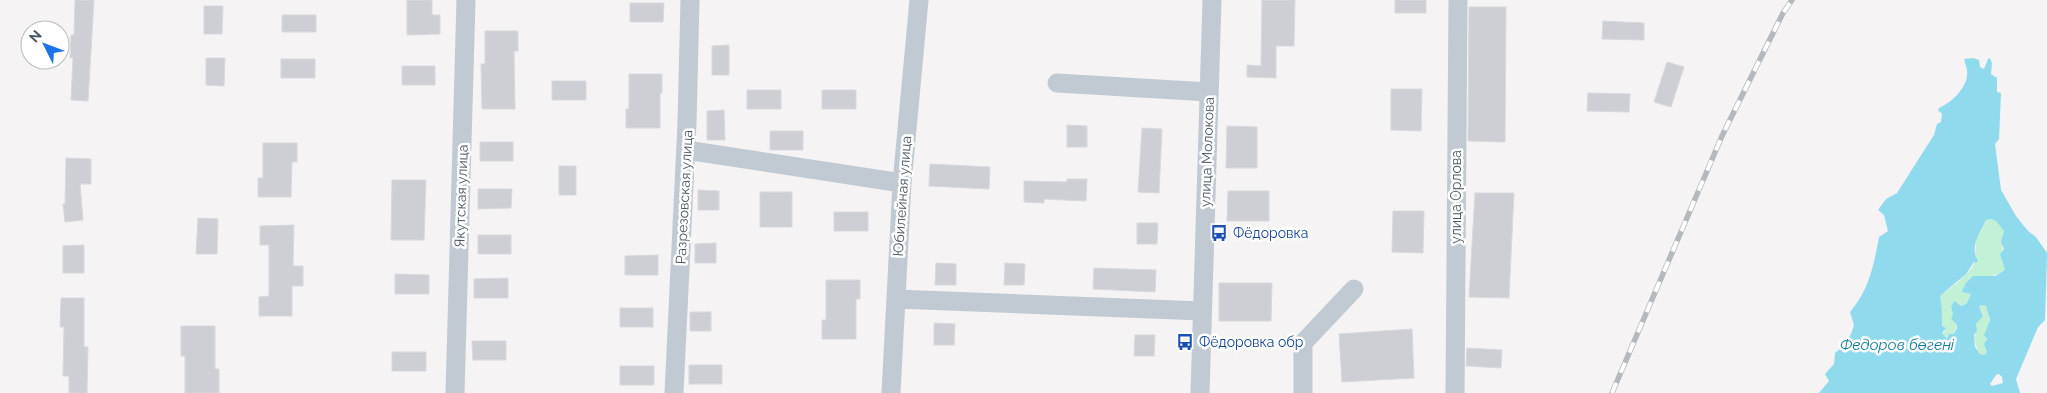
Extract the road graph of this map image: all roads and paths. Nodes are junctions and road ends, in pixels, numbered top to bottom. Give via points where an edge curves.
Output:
1 (466, 0) edge
2 (690, 0) edge
3 (919, 0) edge
4 (1212, 0) edge
5 (1458, 0) edge
6 (1057, 83) dead end
7 (1209, 92) junction
8 (686, 150) junction
9 (902, 183) junction
10 (1354, 289) dead end
11 (896, 299) junction
12 (1202, 311) junction
13 (455, 393) edge
14 (674, 393) edge
15 (891, 393) edge
16 (1200, 393) edge
17 (1303, 393) edge
18 (1455, 393) edge

1 - 13 street, Якутская улица
2 - 8 street, Разрезовская улица
3 - 9 street, Юбилейная улица
4 - 7 street, улица Молокова
5 - 18 street, улица Орлова
6 - 7 street
7 - 12 street, улица Молокова
8 - 9 street
8 - 14 street, Разрезовская улица
9 - 11 street, Юбилейная улица
10 - 17 street via 1303,343
11 - 12 street
11 - 15 street, Юбилейная улица
12 - 16 street, улица Молокова

